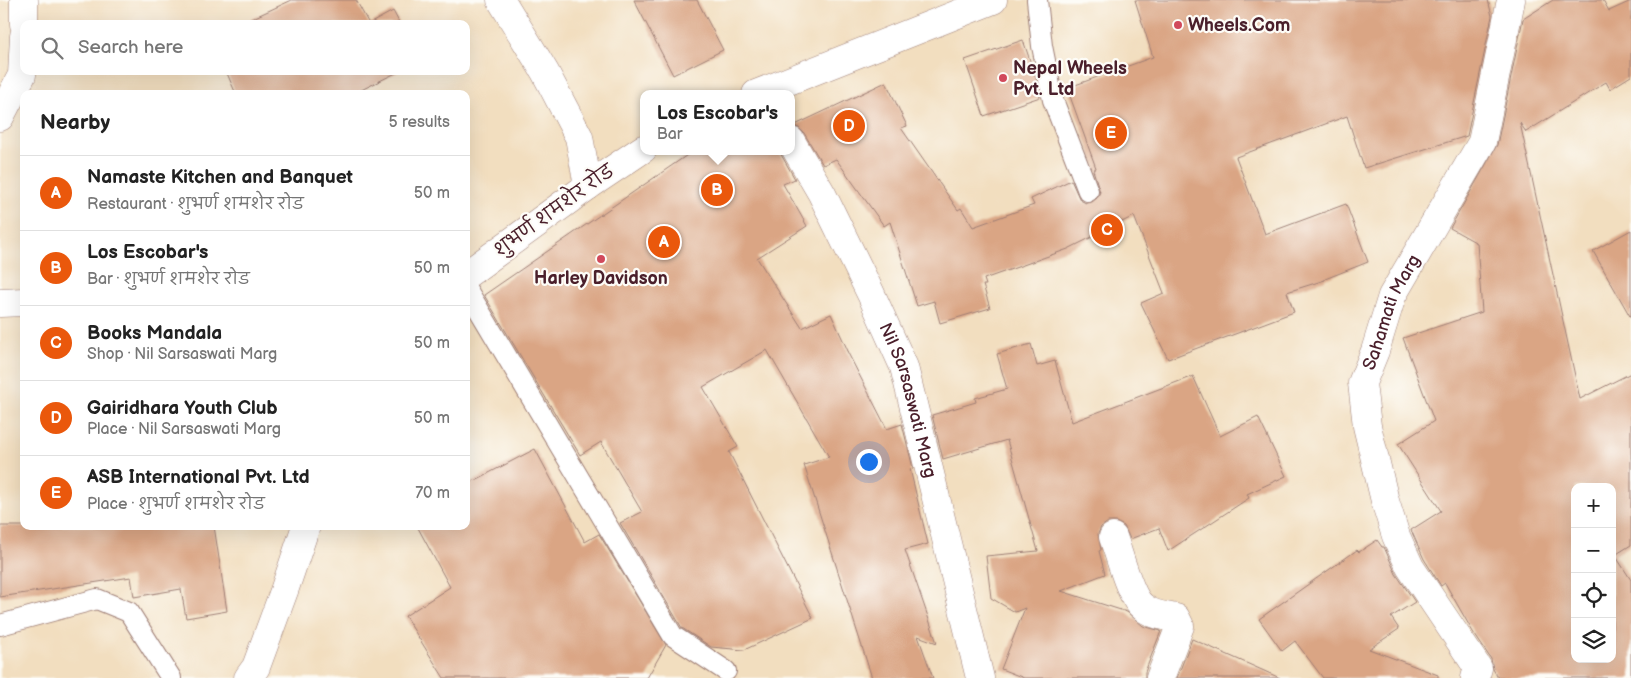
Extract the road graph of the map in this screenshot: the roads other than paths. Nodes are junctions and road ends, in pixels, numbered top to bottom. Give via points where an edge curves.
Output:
1 (24, 0) edge
2 (500, 0) edge
3 (992, 0) edge
4 (1037, 0) edge
5 (1511, 0) edge
6 (24, 20) edge
7 (21, 75) edge
8 (769, 90) edge
9 (0, 116) edge
10 (795, 148) edge
11 (640, 151) edge
12 (588, 186) junction
13 (1088, 191) dead end
14 (470, 272) edge
15 (470, 295) edge
16 (20, 302) edge
17 (0, 303) edge
18 (305, 530) edge
19 (1113, 536) dead end
20 (0, 625) edge
21 (726, 671) dead end
22 (171, 678) edge
23 (248, 678) edge
24 (980, 678) edge
25 (1160, 678) edge
26 (1475, 678) edge

1 - 6 street
2 - 12 street via 545,72 579,137
3 - 8 street
4 - 13 lane via 1053,100
5 - 26 street, Sahamati Marg via 1482,142 1392,296 1362,383 1367,426 1396,536 1410,567 1478,668
7 - 9 street
10 - 24 street, Nil Sarsaswati Marg via 822,194 904,367
11 - 12 street, शुभर्ण शमशेर रोड
12 - 14 street, शुभर्ण शमशेर रोड
15 - 21 lane via 673,636
16 - 17 street
18 - 23 street via 256,667
19 - 25 street via 1133,595 1141,607 1176,618 1180,626
20 - 22 lane via 97,599 129,612

